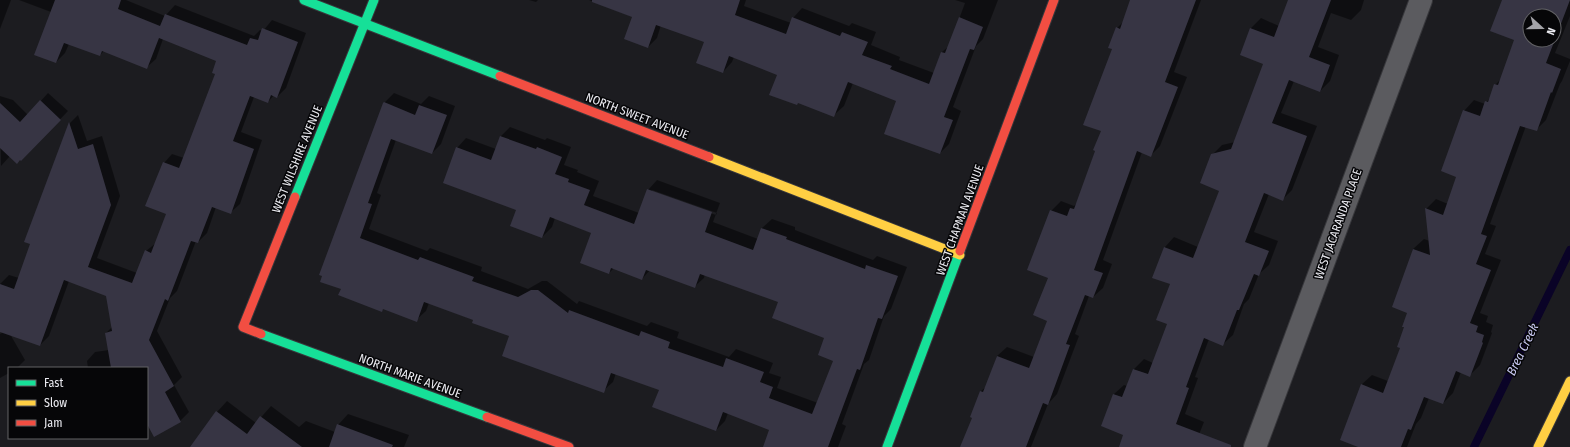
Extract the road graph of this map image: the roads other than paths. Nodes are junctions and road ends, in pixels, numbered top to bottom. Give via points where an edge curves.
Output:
1 (304, 0) edge
2 (374, 0) edge
3 (1054, 0) edge
4 (1421, 0) edge
5 (365, 23) junction
6 (960, 255) junction
7 (243, 327) joint
8 (1570, 381) edge
9 (569, 447) edge
10 (888, 447) edge
11 (1255, 447) edge
12 (1538, 447) edge

1 - 5 street, NORTH SWEET AVENUE
2 - 5 street, WEST WILSHIRE AVENUE
3 - 6 street, WEST CHAPMAN AVENUE
4 - 11 street, WEST JACARANDA PLACE
5 - 6 street, NORTH SWEET AVENUE
5 - 7 street, WEST WILSHIRE AVENUE
6 - 10 street, WEST CHAPMAN AVENUE
7 - 9 street, NORTH MARIE AVENUE
8 - 12 street

